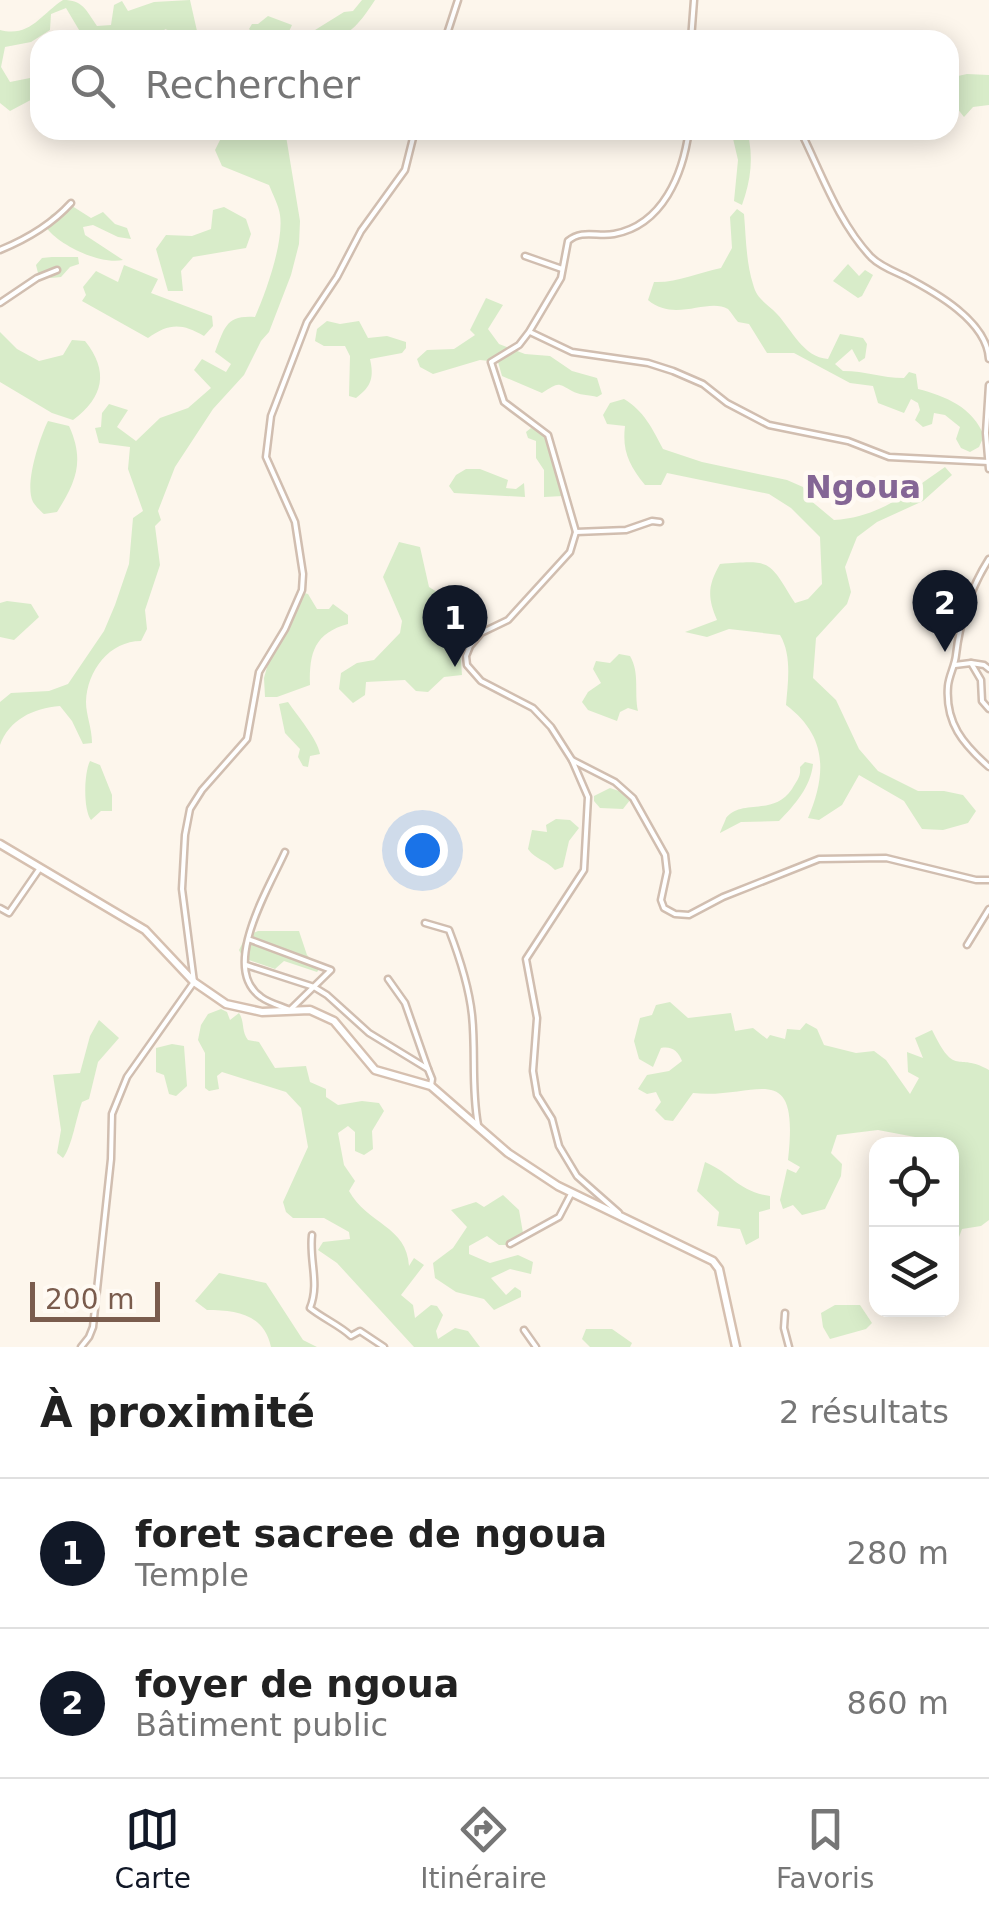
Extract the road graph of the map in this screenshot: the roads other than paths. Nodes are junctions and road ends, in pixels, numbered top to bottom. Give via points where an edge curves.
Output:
1 (458, 0) edge
2 (694, 0) edge
3 (448, 30) edge
4 (692, 30) edge
5 (413, 140) edge
6 (686, 140) edge
7 (805, 140) edge
8 (71, 203) dead end
9 (0, 250) edge
10 (525, 256) dead end
11 (562, 269) junction
12 (57, 270) dead end
13 (0, 303) edge
14 (530, 332) junction
15 (989, 359) edge
16 (989, 385) edge
17 (988, 462) edge
18 (989, 469) edge
19 (660, 522) dead end
20 (576, 532) junction
21 (989, 559) edge
22 (971, 664) junction
23 (955, 665) junction
24 (989, 669) edge
25 (989, 709) edge
26 (572, 760) junction
27 (989, 767) edge
28 (0, 844) edge
29 (286, 852) dead end
30 (40, 868) junction
31 (989, 880) edge
32 (0, 908) edge
33 (989, 909) edge
34 (425, 924) dead end
35 (248, 939) junction
36 (967, 945) dead end
37 (244, 964) junction
38 (388, 979) dead end
39 (194, 982) junction
40 (314, 987) junction
41 (290, 1010) junction
42 (428, 1069) junction
43 (431, 1086) junction
44 (479, 1130) junction
45 (572, 1194) junction
46 (626, 1219) junction
47 (312, 1236) dead end
48 (510, 1244) dead end
49 (786, 1313) dead end
50 (524, 1330) dead end
51 (81, 1347) edge
52 (384, 1347) edge
53 (536, 1347) edge
54 (736, 1347) edge
55 (789, 1347) edge

1 - 3 street
2 - 4 street
5 - 39 street via 405,170 360,231 308,322 271,416 266,458 295,522 302,590 260,672 247,740 190,809 182,890
6 - 11 street via 675,183 659,208 625,230 575,235
7 - 15 street via 869,255 974,327 986,340
8 - 9 street via 37,232
10 - 11 street
11 - 14 street
12 - 13 street
14 - 17 street via 563,349 672,370 769,425 892,457
14 - 20 street via 494,358 491,368 504,402 548,435
16 - 17 street
17 - 18 street
19 - 20 street
20 - 26 street via 570,552 508,620 481,633 466,656 480,681 542,717
21 - 23 street via 962,618
22 - 23 street
22 - 24 street
22 - 25 street
23 - 27 street via 950,717 966,747
26 - 31 street via 633,798 665,856 660,900 675,914 689,915 819,860 876,856
26 - 46 street via 588,798 587,856 582,877 526,959 537,1018 533,1082 578,1176
28 - 30 main road
29 - 35 street
30 - 32 street via 10,913
30 - 39 main road via 145,930
33 - 36 street
34 - 44 street via 449,930 456,949 472,1012
35 - 37 street
35 - 40 street via 331,970
37 - 40 street
37 - 41 street via 260,996
38 - 42 street via 405,1003
39 - 41 main road via 244,1010
39 - 51 street via 127,1078 112,1114 92,1326
40 - 41 street
40 - 42 street via 369,1033
41 - 43 main road via 334,1021 376,1070
42 - 43 street
43 - 44 main road
44 - 45 main road
45 - 46 main road
45 - 48 street via 559,1217
46 - 54 main road via 718,1265
47 - 52 street via 317,1272 310,1308 351,1336 360,1331
49 - 55 street
50 - 53 street

